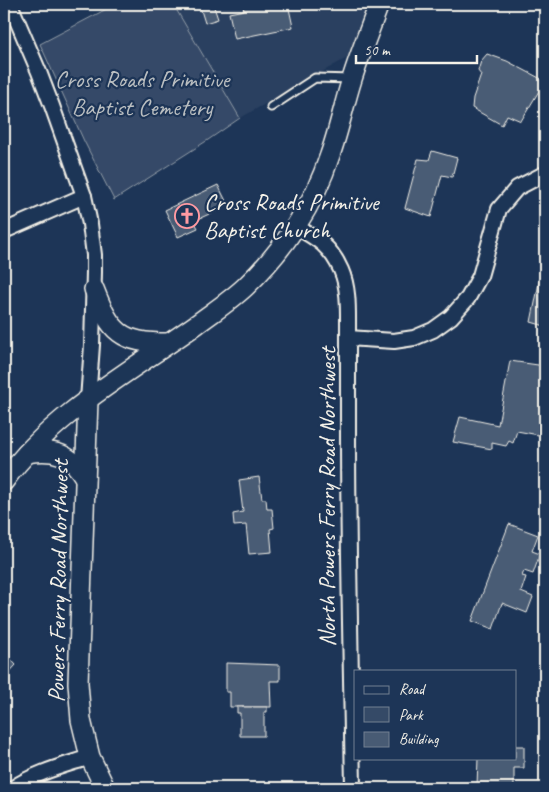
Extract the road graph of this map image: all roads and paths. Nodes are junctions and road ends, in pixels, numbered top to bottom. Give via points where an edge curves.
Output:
1 (10, 4) edge
2 (379, 4) edge
3 (352, 79) junction
4 (271, 107) dead end
5 (545, 175) edge
6 (84, 196) junction
7 (296, 227) junction
8 (4, 231) edge
9 (94, 289) junction
10 (348, 338) junction
11 (169, 343) junction
12 (88, 400) junction
13 (27, 453) junction
14 (85, 478) junction
15 (4, 480) edge
16 (90, 757) junction
17 (13, 788) edge
18 (105, 788) edge
19 (353, 788) edge

1 - 6 street via 39,72
2 - 3 street
3 - 4 lane via 315,78
3 - 7 street via 322,178
5 - 10 street via 518,188 499,209 480,276 468,298 451,317 414,338 394,341
6 - 8 street
6 - 9 street via 92,239
7 - 10 street, North Powers Ferry Road Northwest via 318,238 342,271
7 - 11 street via 244,287
9 - 11 street via 107,320 124,336 144,342
9 - 12 street
10 - 19 street, North Powers Ferry Road Northwest
11 - 12 street
12 - 13 street
12 - 14 street, Powers Ferry Road Northwest
13 - 14 street via 61,454 75,464
13 - 15 street
14 - 16 street, Powers Ferry Road Northwest via 78,683 81,720
16 - 17 street via 40,773
16 - 18 street, Powers Ferry Road Northwest

